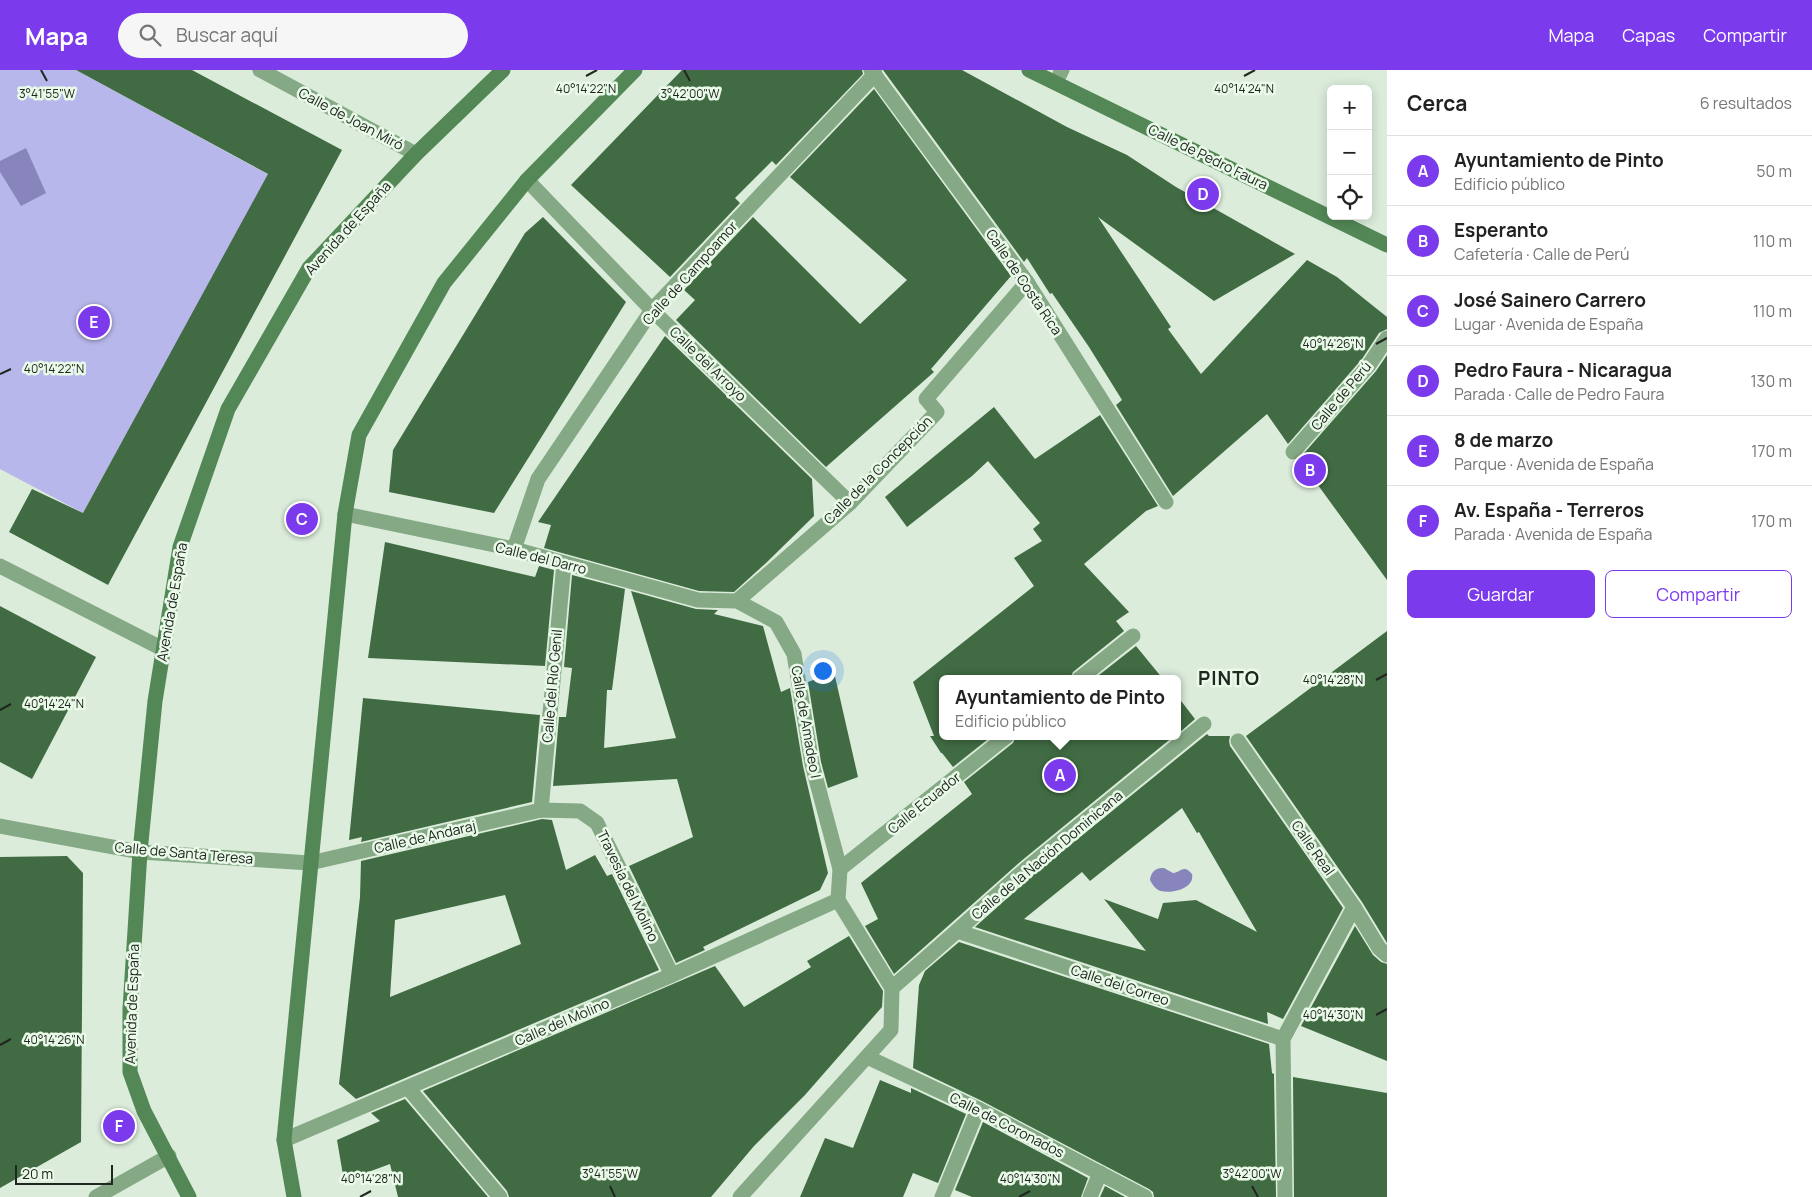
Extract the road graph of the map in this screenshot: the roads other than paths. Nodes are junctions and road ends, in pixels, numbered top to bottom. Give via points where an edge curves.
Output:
1 (260, 70) edge
2 (502, 70) edge
3 (635, 70) edge
4 (1029, 70) edge
5 (873, 72) edge
6 (1059, 76) edge
7 (416, 154) junction
8 (527, 180) junction
9 (1387, 245) edge
10 (1027, 282) junction
11 (652, 310) junction
12 (1387, 338) edge
13 (1293, 452) dead end
14 (850, 502) junction
15 (1166, 502) dead end
16 (345, 514) junction
17 (514, 549) junction
18 (564, 563) junction
19 (0, 566) edge
20 (737, 601) junction
21 (1132, 636) dead end
22 (164, 649) junction
23 (1084, 675) edge
24 (1204, 724) dead end
25 (1002, 740) edge
26 (1238, 741) dead end
27 (541, 810) junction
28 (0, 826) edge
29 (140, 852) junction
30 (310, 863) junction
31 (840, 869) junction
32 (838, 900) junction
33 (1354, 907) junction
34 (957, 932) junction
35 (1387, 955) edge
36 (672, 975) junction
37 (892, 988) junction
38 (1283, 1039) junction
39 (868, 1057) junction
40 (408, 1088) junction
41 (978, 1109) junction
42 (284, 1140) junction
43 (168, 1156) junction
44 (1100, 1173) junction
45 (96, 1197) edge
46 (189, 1197) edge
47 (294, 1197) edge
48 (500, 1197) edge
49 (740, 1197) edge
50 (942, 1197) edge
51 (1090, 1197) edge
52 (1145, 1197) edge
53 (1285, 1197) edge

1 - 7 street, Calle de Joan Miró
2 - 7 street, Avenida de España
3 - 8 street
4 - 6 street, Calle de Pedro Faura
5 - 10 street, Calle de Costa Rica
5 - 11 street, Calle de Campoamor
6 - 9 street, Calle de Pedro Faura
7 - 22 street, Avenida de España via 309,268 228,409 180,547
8 - 11 street, Calle del Arroyo
8 - 16 street via 444,284 359,435
10 - 14 street, Calle de la Concepción via 926,399 937,412
10 - 15 street, Calle de Costa Rica
11 - 14 street, Calle del Arroyo
11 - 17 street, Calle de Campoamor via 538,479
12 - 13 street, Calle de Perú via 1369,365
14 - 20 street, Calle de la Concepción
16 - 17 street, Calle del Darro
16 - 30 street
17 - 18 street, Calle del Darro
18 - 20 street, Calle del Darro via 698,600
18 - 27 street, Calle del Río Genil
19 - 22 street
20 - 31 street, Calle de Amadeo I via 776,622 794,654 812,764
21 - 23 street
22 - 29 street, Avenida de España via 155,701
24 - 34 street, Calle de la Nación Dominicana via 1026,869
25 - 31 street, Calle Ecuador
26 - 33 street, Calle Real
27 - 30 street, Calle de Andaraj
27 - 36 street, Travesía del Molino via 580,812 597,824
28 - 29 street, Calle de Santa Teresa
29 - 30 street, Calle de Santa Teresa
29 - 43 street, Avenida de España via 130,1009 130,1072 144,1111
30 - 42 street
31 - 32 street, Calle de Amadeo I
32 - 36 street, Calle del Molino
32 - 37 street
33 - 35 street, Calle Real via 1379,948
33 - 38 street
34 - 37 street, Calle de la Nación Dominicana
34 - 38 street, Calle del Correo
36 - 40 street, Calle del Molino
37 - 39 street via 892,1030
38 - 53 street
39 - 41 street, Calle de Coronados
39 - 49 street
40 - 42 street, Calle del Molino
40 - 48 street
41 - 44 street, Calle de Coronados
41 - 50 street
42 - 47 street
43 - 45 street
43 - 46 street, Avenida de España
44 - 51 street
44 - 52 street, Calle de Coronados

